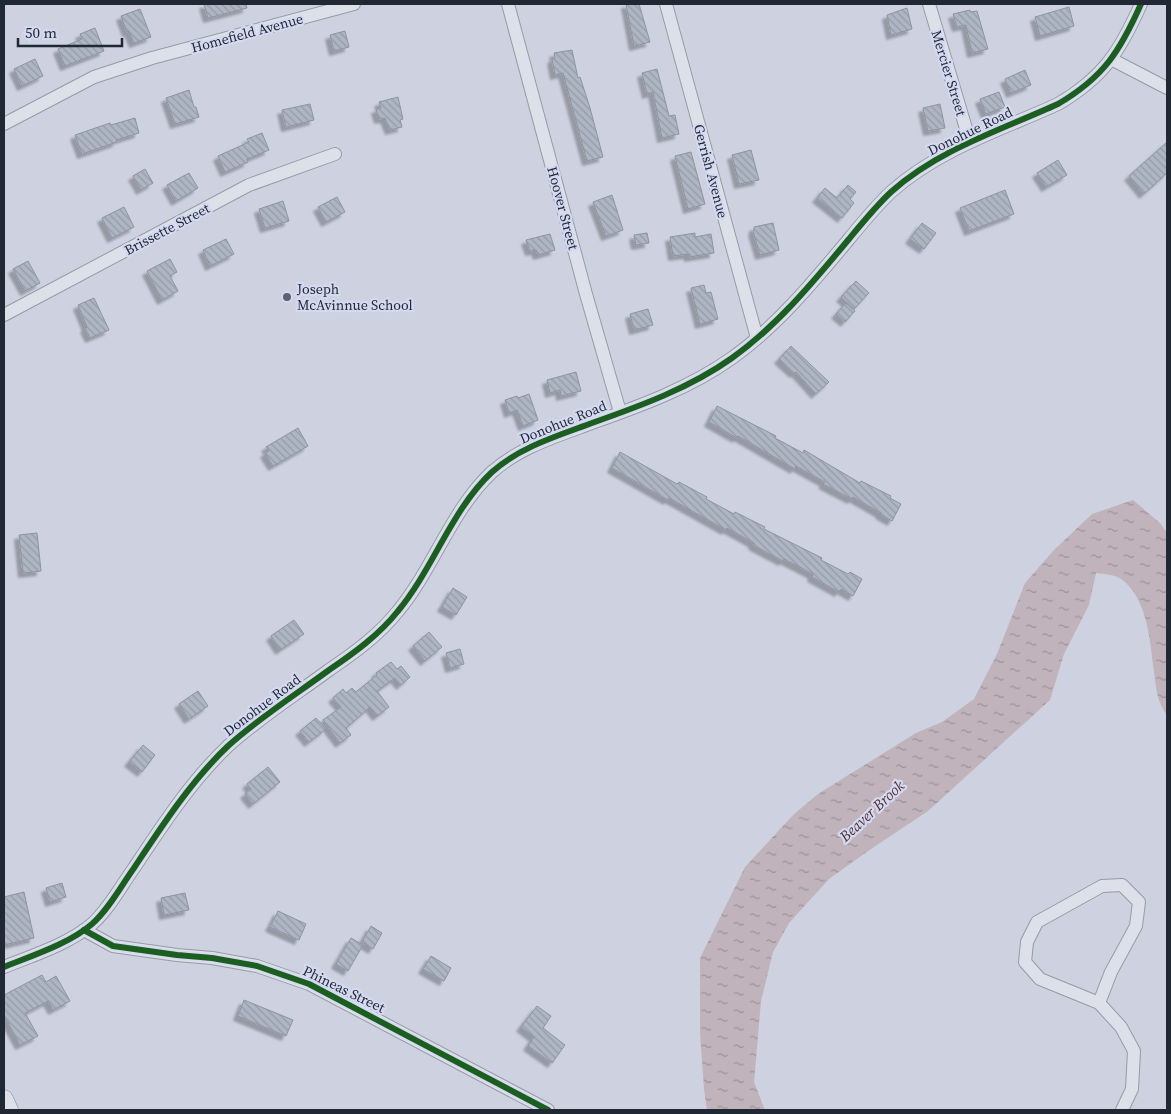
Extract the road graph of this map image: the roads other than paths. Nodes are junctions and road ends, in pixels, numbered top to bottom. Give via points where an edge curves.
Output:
1 (354, 4) edge
2 (508, 4) edge
3 (666, 4) edge
4 (929, 4) edge
5 (1141, 4) edge
6 (1112, 59) junction
7 (1167, 88) edge
8 (4, 124) edge
9 (970, 142) junction
10 (335, 154) dead end
11 (4, 315) edge
12 (757, 338) junction
13 (620, 412) junction
14 (84, 930) junction
15 (4, 967) edge
16 (1099, 1003) junction
17 (4, 1099) edge
18 (9, 1110) edge
19 (548, 1110) edge
20 (1122, 1110) edge

1 - 8 street, Homefield Avenue via 152,58 94,77
2 - 13 street, Hoover Street
3 - 12 street, Gerrish Avenue
4 - 9 street, Mercier Street
5 - 6 street, Donohue Road
6 - 7 street
6 - 9 street, Donohue Road via 1074,94
9 - 12 street, Donohue Road via 922,168 895,189 791,305
10 - 11 street, Brissette Street via 249,185
12 - 13 street, Donohue Road via 732,358 688,384
13 - 14 street, Donohue Road via 534,446 510,458 491,473 471,496 414,590 389,622 356,651 226,748 163,825 99,917
14 - 15 street, Donohue Road
14 - 19 street, Phineas Street via 113,946 257,966 309,984
16 - 16 street via 1040,979 1024,962 1027,942 1037,922 1102,886 1122,886 1139,902 1136,926 1111,972
16 - 20 street via 1121,1027 1134,1051 1132,1090
17 - 18 street

